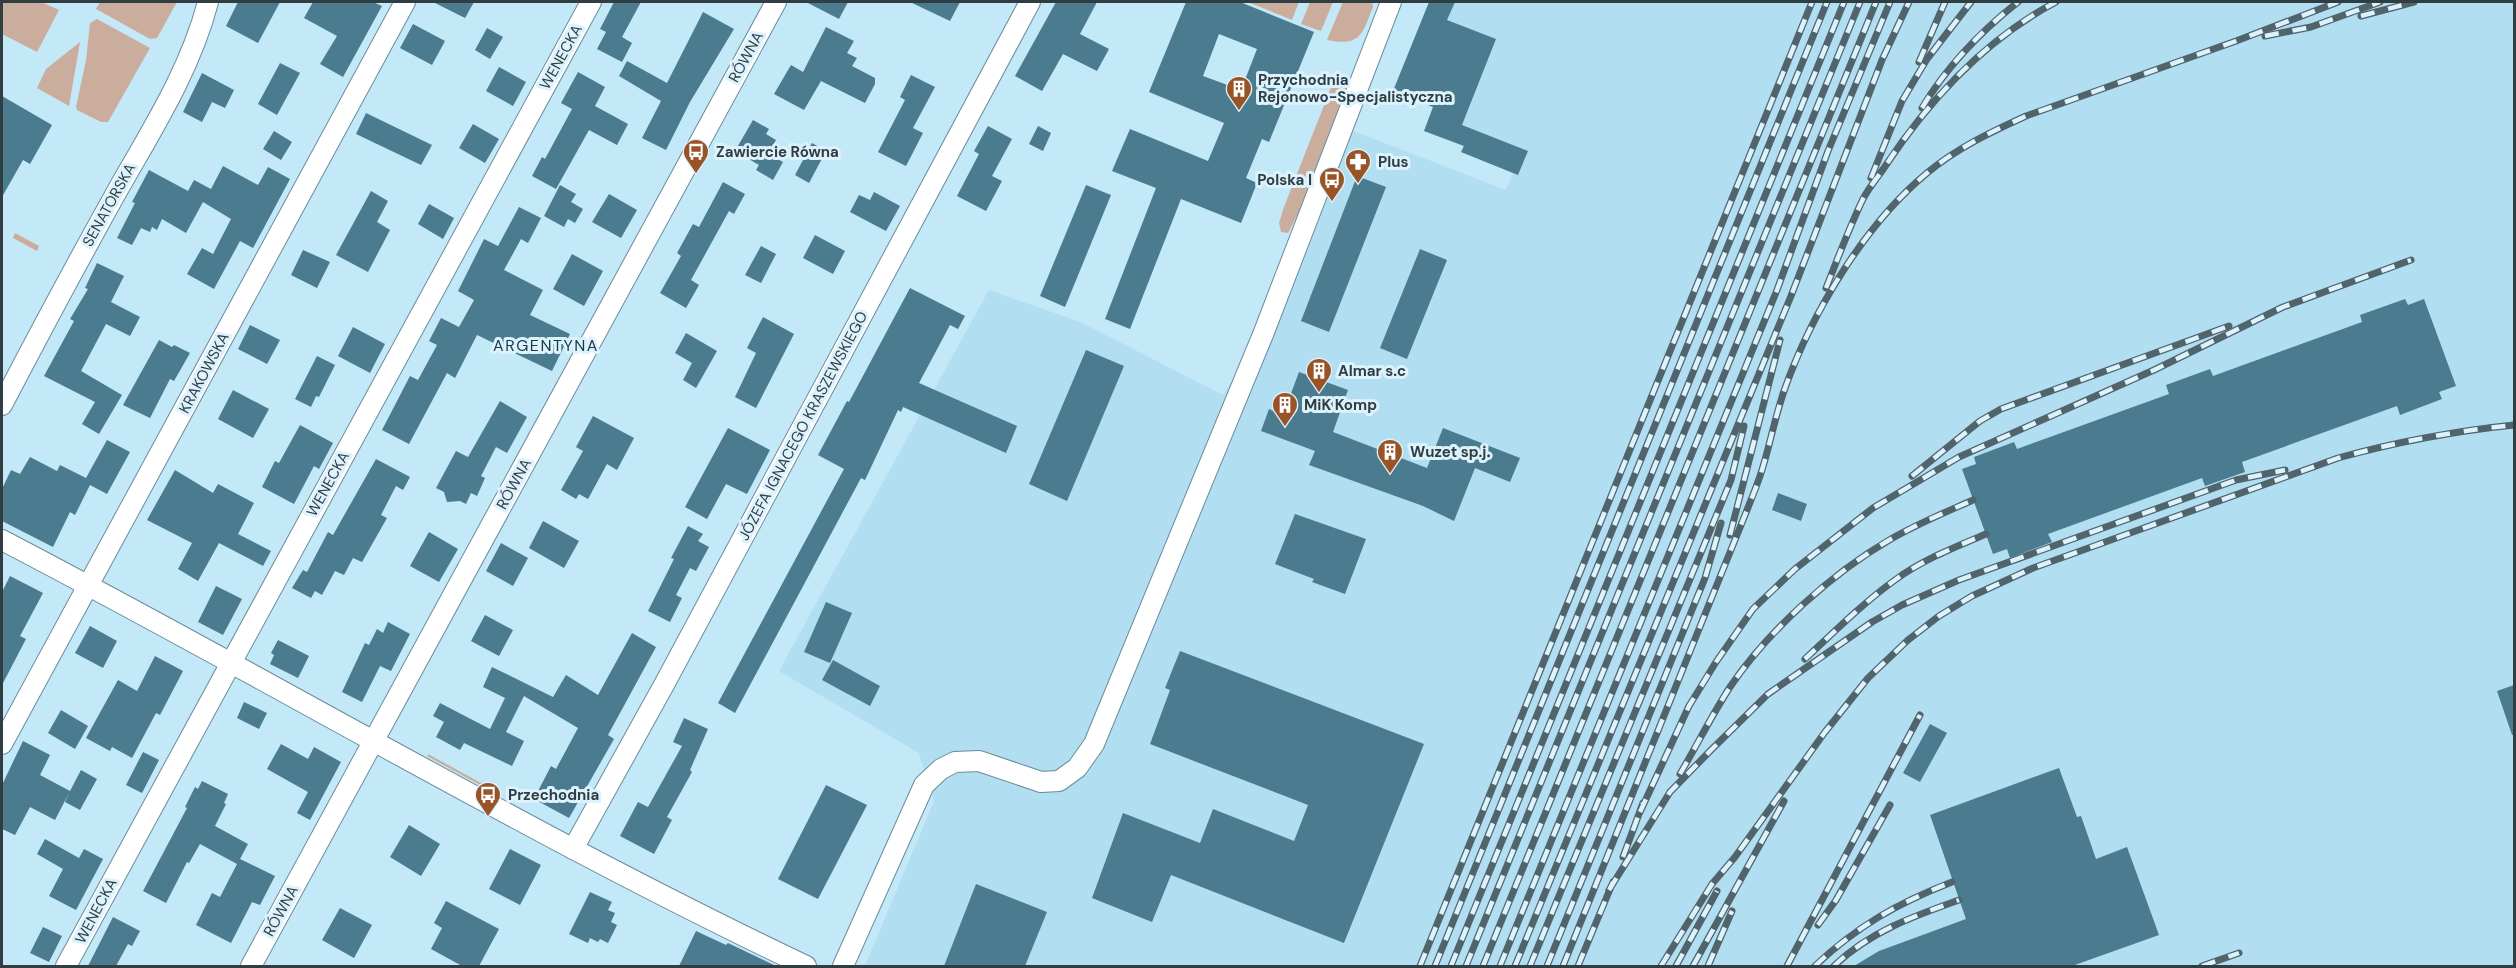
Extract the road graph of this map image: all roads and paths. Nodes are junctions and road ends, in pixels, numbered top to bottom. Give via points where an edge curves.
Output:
1 (208, 2) edge
2 (405, 2) edge
3 (591, 2) edge
4 (776, 2) edge
5 (1030, 2) edge
6 (1391, 2) edge
7 (2, 405) edge
8 (2, 540) edge
9 (88, 585) junction
10 (231, 663) junction
11 (374, 741) junction
12 (2, 744) edge
13 (573, 849) junction
14 (66, 966) edge
15 (251, 966) edge
16 (806, 966) edge
17 (843, 966) edge

1 - 7 street, SENATORSKA via 184,72
2 - 9 street, KRAKOWSKA
3 - 10 street, WENECKA
4 - 11 street, RÓWNA
5 - 13 street, JÓZEFA IGNACEGO KRASZEWSKIEGO
6 - 17 street via 1264,332 1094,744 1077,768 1059,781 1041,782 979,761 955,762 940,769 924,786
8 - 9 street
9 - 10 street
9 - 12 street, KRAKOWSKA
10 - 11 street
10 - 14 street, WENECKA
11 - 13 street
11 - 15 street, RÓWNA
13 - 16 street

